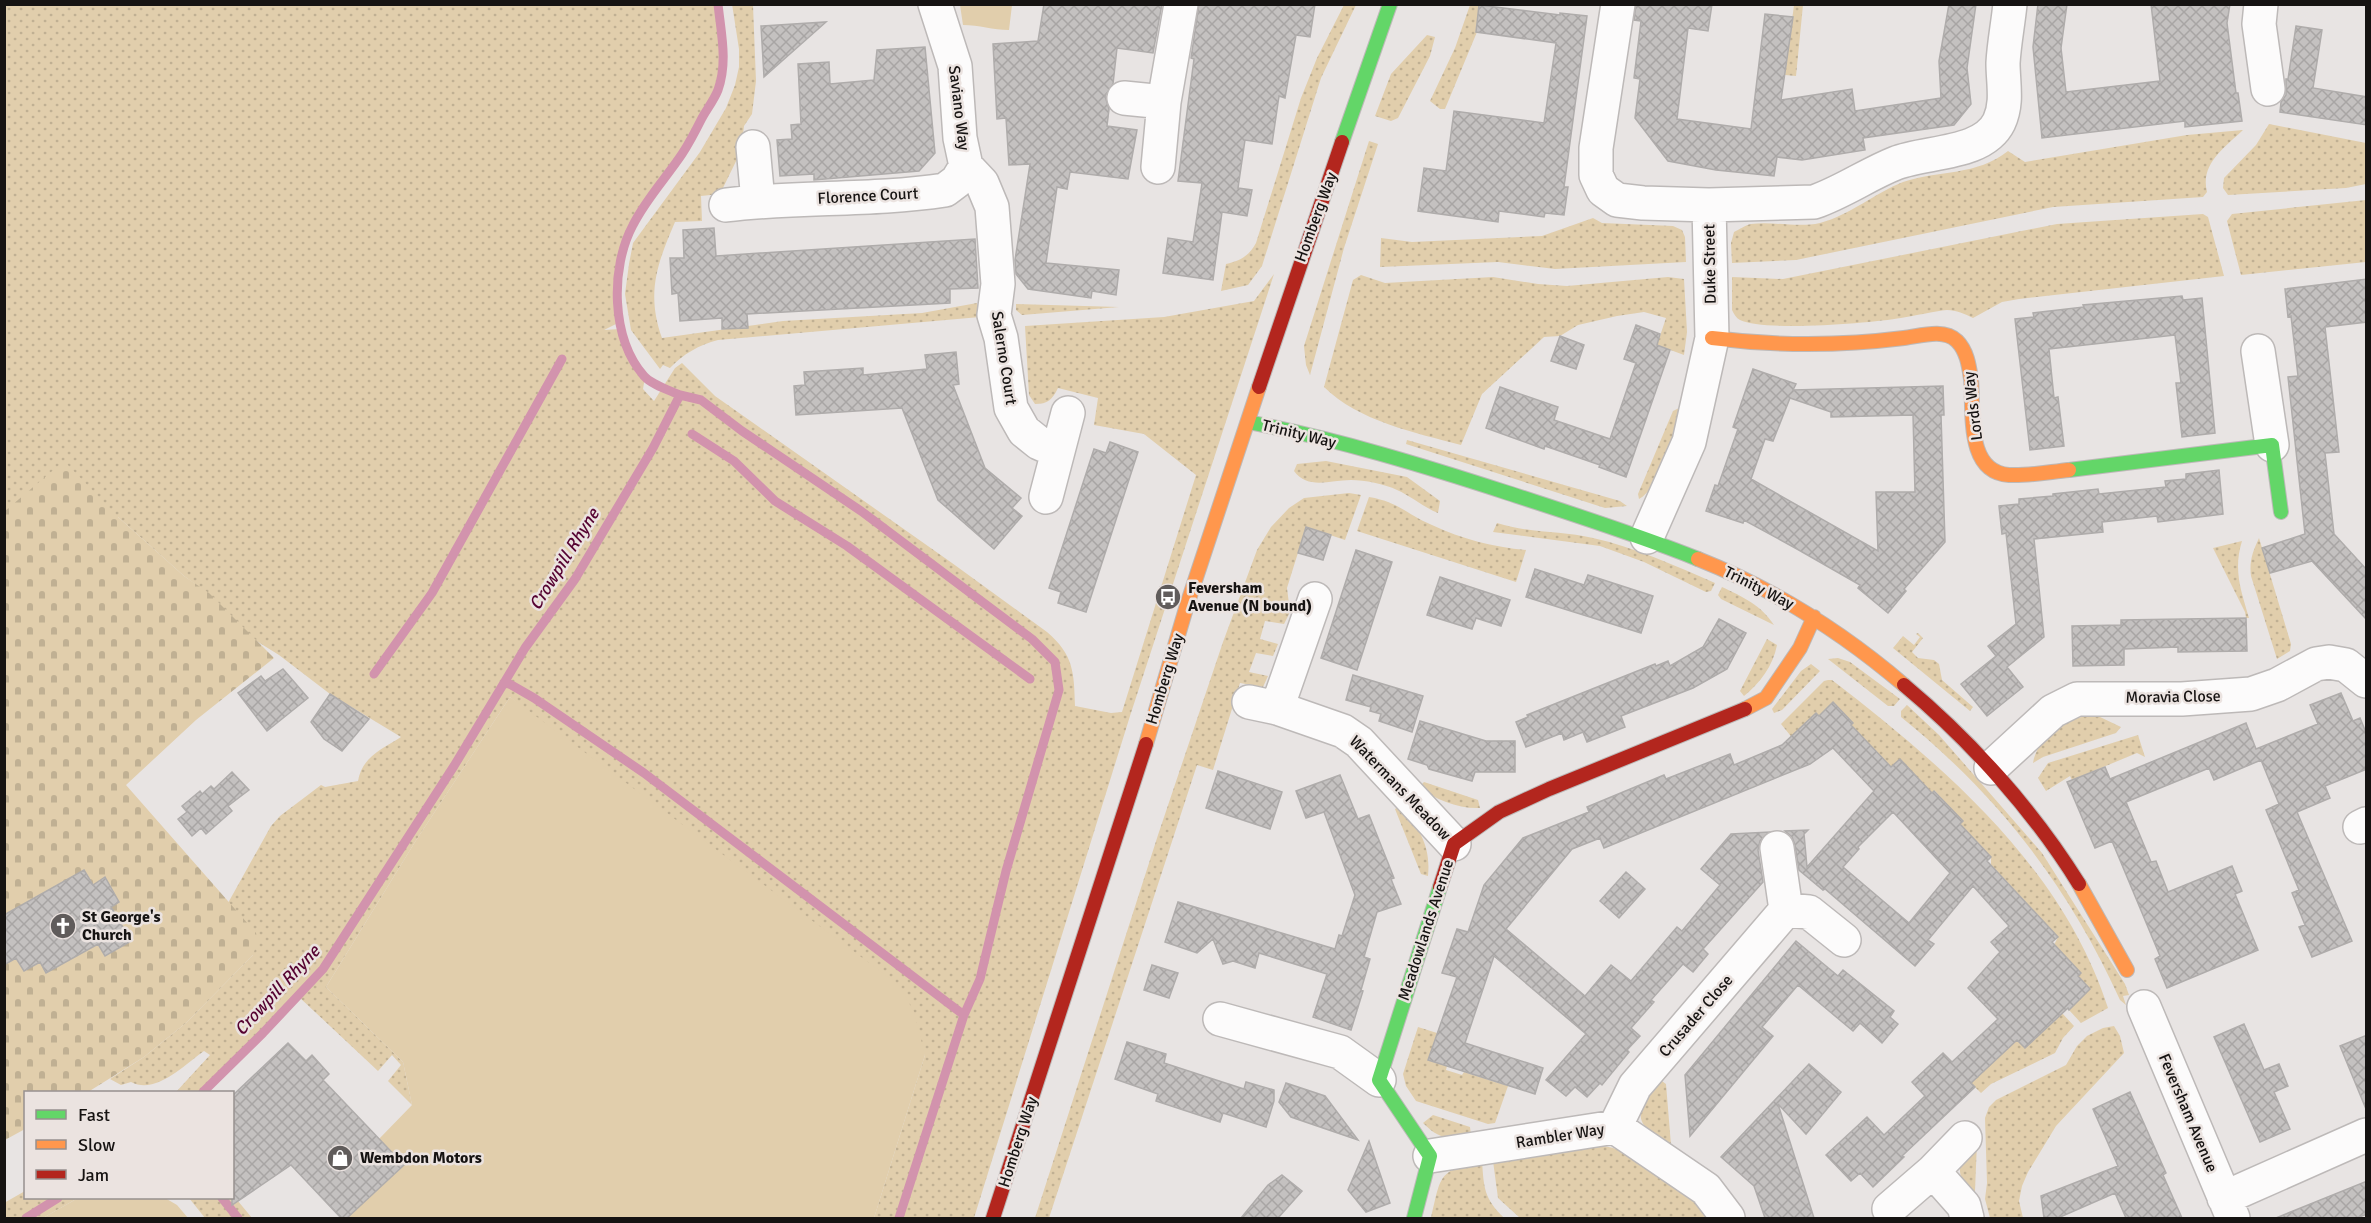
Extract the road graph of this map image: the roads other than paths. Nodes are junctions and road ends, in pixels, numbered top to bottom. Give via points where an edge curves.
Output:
1 (935, 4) edge
2 (1181, 4) edge
3 (1390, 4) edge
4 (1618, 4) edge
5 (2010, 4) edge
6 (2261, 4) edge
7 (2268, 89) dead end
8 (1124, 98) dead end
9 (1164, 102) junction
10 (753, 147) dead end
11 (966, 166) junction
12 (1158, 168) dead end
13 (758, 201) junction
14 (726, 205) dead end
15 (1709, 205) junction
16 (992, 207) joint
17 (1712, 338) junction
18 (2258, 351) dead end
19 (1068, 413) dead end
20 (1248, 422) junction
21 (2272, 445) junction
22 (1057, 451) junction
23 (1047, 497) dead end
24 (2281, 512) dead end
25 (1647, 537) junction
26 (1315, 599) dead end
27 (1814, 617) junction
28 (2367, 681) edge
29 (1991, 768) junction
30 (1454, 844) junction
31 (1778, 848) dead end
32 (1786, 910) junction
33 (1844, 940) dead end
34 (2127, 970) dead end
35 (2144, 1007) dead end
36 (1220, 1019) dead end
37 (1379, 1080) junction
38 (1615, 1127) junction
39 (2367, 1135) edge
40 (1965, 1138) dead end
41 (1430, 1156) junction
42 (1933, 1172) junction
43 (2228, 1208) edge
44 (1889, 1209) dead end
45 (993, 1218) edge
46 (1414, 1218) edge
47 (1728, 1218) edge
48 (1967, 1218) edge

1 - 11 street, Saviano Way via 955,66
2 - 9 street
3 - 20 street, Homberg Way
4 - 15 street, Duke Street via 1596,148 1596,176 1603,190 1617,200
5 - 15 street via 2003,63 2003,112 1998,124 1983,139 1898,162 1814,202
6 - 7 street via 2259,24
8 - 9 street
9 - 12 street
10 - 13 street
11 - 13 street, Florence Court via 957,181 945,190
11 - 16 street, Saviano Way via 982,183
13 - 14 street, Florence Court
15 - 17 street, Duke Street
16 - 22 street, Salerno Court via 998,284 994,315 1011,408 1024,431
17 - 21 street, Lords Way via 1753,344 1830,345 1933,334 1952,337 1966,354 1980,458 1990,470 2008,475
17 - 25 street, Duke Street via 1689,442
18 - 21 street
19 - 22 street
20 - 25 street, Trinity Way via 1330,440
20 - 45 street, Homberg Way
21 - 24 street
22 - 23 street
25 - 27 street, Trinity Way via 1726,570
26 - 30 street, Watermans Meadow via 1263,705 1343,730 1359,742
27 - 29 street, Trinity Way via 1900,679
27 - 30 street, Meadowlands Avenue via 1800,648 1766,698 1499,812
28 - 29 street, Moravia Close via 2346,664 2329,662 2316,664 2251,694 2182,699 2077,699 2053,711
29 - 34 street, Trinity Way via 2056,849
30 - 37 street, Meadowlands Avenue
31 - 32 street
32 - 33 street via 1809,912
32 - 38 street, Crusader Close via 1635,1086
35 - 43 street, Feversham Avenue
36 - 37 street via 1340,1052
37 - 41 street
38 - 41 street, Rambler Way
38 - 47 street, Rambler Way via 1706,1189
39 - 43 street
40 - 42 street
41 - 46 street
42 - 44 street
42 - 48 street via 1964,1206

